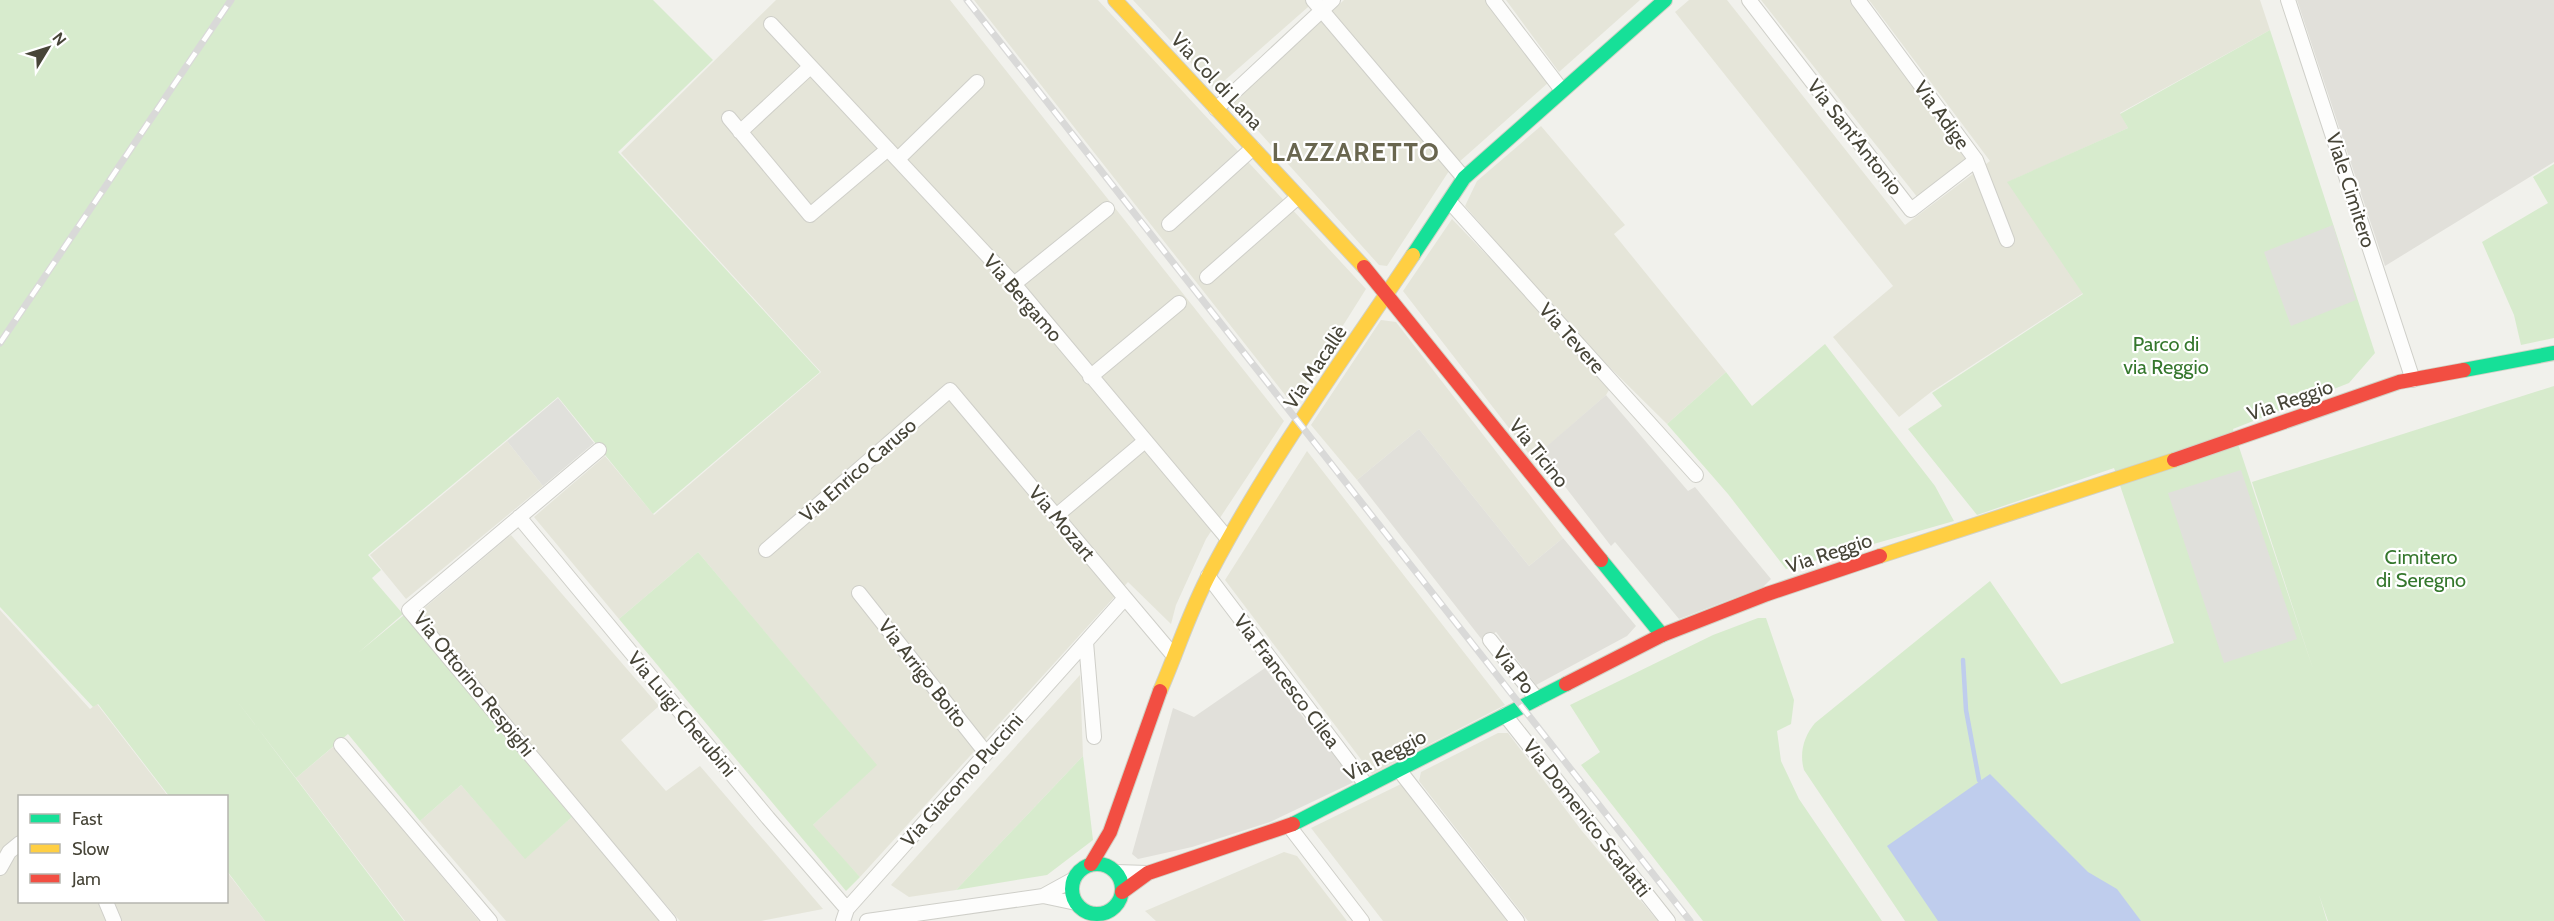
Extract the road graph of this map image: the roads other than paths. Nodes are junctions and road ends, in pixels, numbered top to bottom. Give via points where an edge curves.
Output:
1 (1115, 0) edge
2 (1334, 0) edge
3 (1493, 0) edge
4 (1665, 0) edge
5 (1749, 0) edge
6 (1858, 0) edge
7 (2288, 0) edge
8 (1317, 5) edge
9 (771, 24) dead end
10 (810, 67) junction
11 (977, 82) dead end
12 (1561, 90) junction
13 (1216, 109) junction
14 (729, 118) dead end
15 (740, 132) junction
16 (1252, 148) junction
17 (893, 154) junction
18 (1976, 160) junction
19 (1464, 178) junction
20 (1298, 196) junction
21 (1449, 201) junction
22 (1107, 209) dead end
23 (1169, 224) dead end
24 (2007, 240) dead end
25 (1207, 277) dead end
26 (1014, 284) junction
27 (1387, 294) junction
28 (1179, 303) dead end
29 (2554, 353) edge
30 (1090, 377) junction
31 (2413, 380) junction
32 (950, 390) joint
33 (1145, 441) junction
34 (599, 450) dead end
35 (1696, 475) dead end
36 (1056, 516) junction
37 (519, 517) junction
38 (1228, 539) junction
39 (766, 550) dead end
40 (1208, 576) junction
41 (859, 593) dead end
42 (1125, 598) junction
43 (1662, 635) junction
44 (1490, 640) dead end
45 (1086, 642) junction
46 (1174, 656) junction
47 (1537, 699) junction
48 (1505, 716) junction
49 (1094, 737) dead end
50 (341, 745) dead end
51 (986, 753) junction
52 (1399, 770) junction
53 (1367, 786) junction
54 (1289, 826) junction
55 (1110, 832) junction
56 (18, 845) edge
57 (1091, 864) junction
58 (0, 868) edge
59 (1115, 870) junction
60 (1148, 873) junction
61 (1074, 879) junction
62 (1122, 892) junction
63 (1043, 896) junction
64 (106, 903) edge
65 (1081, 911) edge
66 (845, 915) edge
67 (1103, 917) edge
68 (114, 921) edge
69 (490, 921) edge
70 (669, 921) edge
71 (867, 921) edge
72 (1362, 921) edge
73 (1516, 921) edge
74 (1668, 921) edge

1 - 13 street, Via Col di Lana
2 - 8 street
3 - 12 street
4 - 12 street, Via Macallè
5 - 18 street, Via Sant'Antonio via 1911,210
6 - 18 street, Via Adige
7 - 31 street, Viale Cimitero
8 - 13 street
8 - 19 street
9 - 10 street, Via Bergamo
10 - 15 street
10 - 17 street, Via Bergamo
11 - 17 street
12 - 19 street, Via Macallè
13 - 16 street, Via Col di Lana
14 - 15 street
15 - 17 street via 810,214
16 - 20 street, Via Col di Lana
16 - 23 street
17 - 26 street, Via Bergamo
18 - 24 street, Via Adige
19 - 21 street, Via Macallè
20 - 25 street
20 - 27 street, Via Col di Lana
21 - 27 street, Via Macallè
21 - 35 street, Via Tevere
22 - 26 street
26 - 30 street, Via Bergamo
27 - 38 street, Via Macallè
27 - 43 street, Via Ticino
28 - 30 street
29 - 31 street, Via Reggio
30 - 33 street, Via Bergamo
31 - 43 street, Via Reggio via 1787,587
32 - 36 street, Via Mozart
32 - 39 street, Via Enrico Caruso
33 - 36 street
33 - 38 street, Via Bergamo
34 - 37 street, Via Ottorino Respighi
36 - 42 street, Via Mozart
37 - 66 street, Via Luigi Cherubini
37 - 70 street, Via Ottorino Respighi via 409,610
38 - 40 street, Via Macallè
40 - 46 street, Via Macallè
40 - 53 street, Via Francesco Cilea
41 - 51 street, Via Arrigo Boito
42 - 45 street, Via Giacomo Puccini
42 - 46 street, Via Mozart
43 - 47 street, Via Reggio
44 - 47 street, Via Po
45 - 49 street
45 - 51 street, Via Giacomo Puccini
46 - 55 street, Via Macallè
47 - 48 street, Via Reggio
48 - 52 street, Via Reggio
48 - 74 street, Via Domenico Scarlatti
50 - 69 street
51 - 66 street, Via Giacomo Puccini
52 - 53 street, Via Reggio
52 - 73 street
53 - 54 street, Via Reggio
54 - 60 street, Via Reggio
54 - 72 street
55 - 57 street, Via Macallè
55 - 59 street, Via Macallè
56 - 58 street
57 - 59 street via 1104,864
57 - 61 street
59 - 60 street, Via Reggio
59 - 62 street via 1122,881
60 - 62 street, Via Reggio
61 - 63 street
61 - 65 street via 1072,893
62 - 67 street via 1119,903
63 - 65 street
63 - 71 street
64 - 68 street
65 - 67 street

